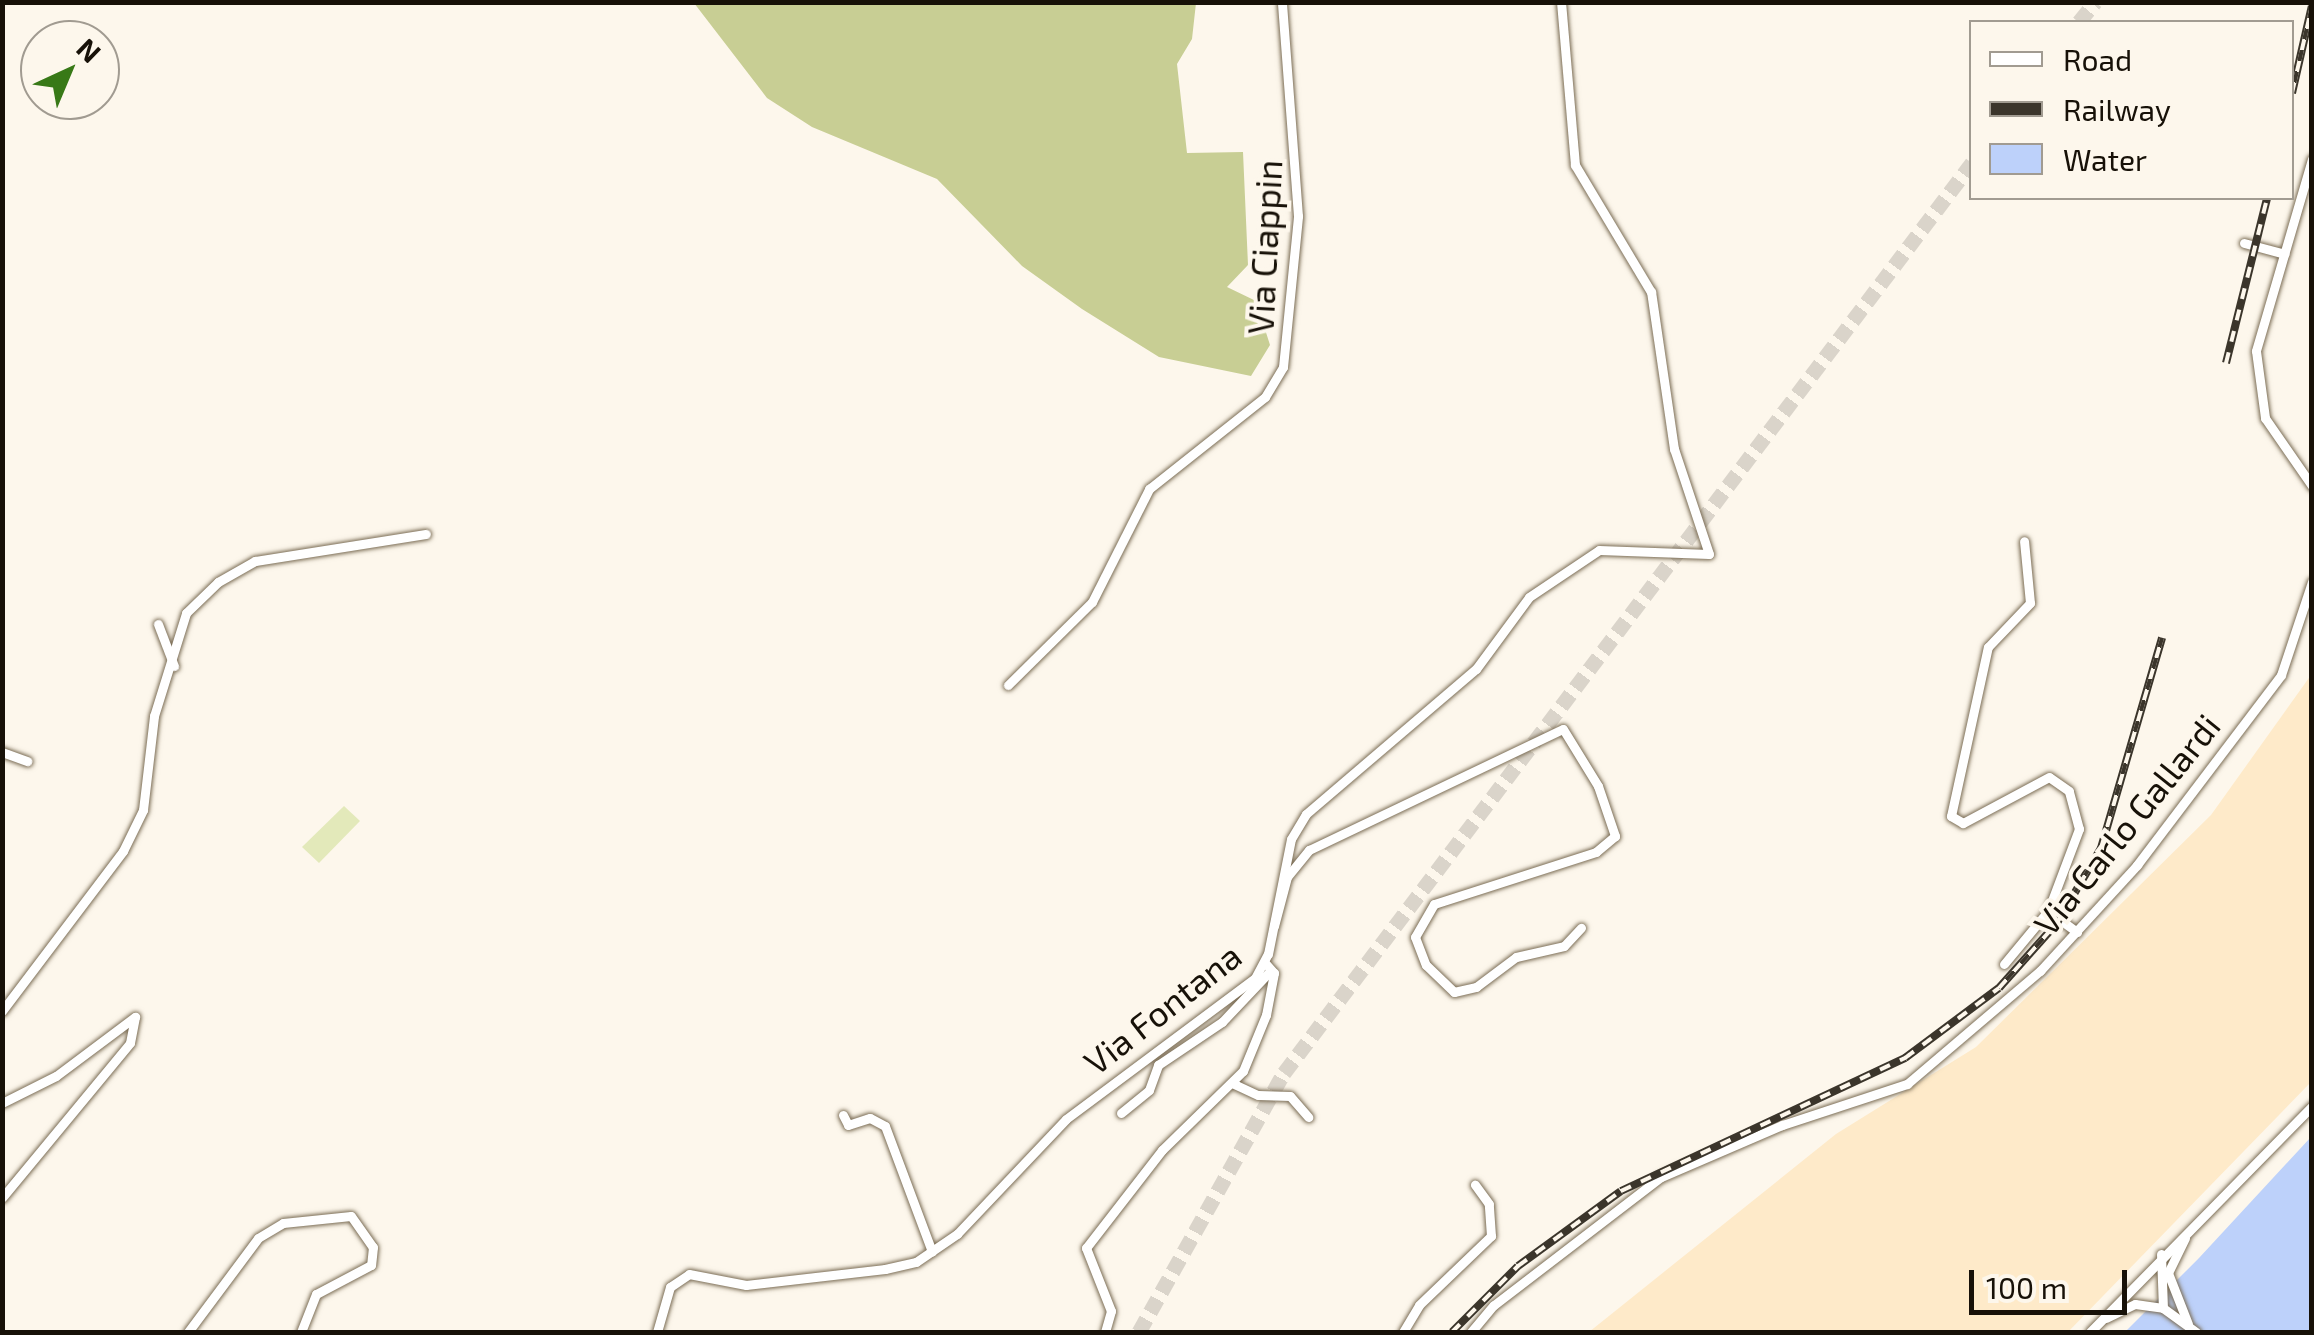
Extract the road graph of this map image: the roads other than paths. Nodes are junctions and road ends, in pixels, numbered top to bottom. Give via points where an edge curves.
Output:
1 (1282, 2) edge
2 (1569, 2) edge
3 (1560, 8) edge
4 (2312, 158) edge
5 (2244, 243) dead end
6 (2285, 254) junction
7 (2312, 486) edge
8 (426, 534) dead end
9 (2024, 540) dead end
10 (2312, 582) edge
11 (158, 624) dead end
12 (174, 667) junction
13 (1008, 685) dead end
14 (2, 752) edge
15 (27, 761) dead end
16 (2048, 911) junction
17 (1273, 928) junction
18 (1581, 928) dead end
19 (2077, 932) junction
20 (2004, 964) dead end
21 (1268, 965) junction
22 (2, 1011) edge
23 (1234, 1084) junction
24 (2, 1103) edge
25 (2312, 1106) edge
26 (1120, 1113) dead end
27 (843, 1115) dead end
28 (1308, 1117) dead end
29 (1475, 1185) dead end
30 (2, 1198) edge
31 (2189, 1231) junction
32 (932, 1252) junction
33 (2161, 1254) junction
34 (2134, 1281) junction
35 (2157, 1283) junction
36 (2172, 1297) junction
37 (2163, 1308) junction
38 (2102, 1321) junction
39 (2193, 1329) edge
40 (188, 1332) edge
41 (301, 1332) edge
42 (657, 1332) edge
43 (1104, 1332) edge
44 (1403, 1332) edge
45 (1471, 1332) edge
46 (2090, 1332) edge

1 - 13 street, Via Ciappin via 1298,216 1283,368 1265,397 1149,490 1092,602
2 - 3 street
3 - 17 street, Via Fontana via 1575,164 1652,292 1674,449 1709,554 1599,550 1529,597 1476,669 1306,814 1292,839
4 - 6 street
5 - 6 street
6 - 7 street via 2258,338 2257,382 2265,418
8 - 12 street via 256,561 218,582 186,613
9 - 16 street via 2030,603 1985,654 1951,816 1962,823 2046,777 2065,786 2079,829
10 - 19 street, Via Carlo Gallardi via 2282,675
11 - 12 street
12 - 22 street via 154,716 143,810 123,850
14 - 15 street
16 - 19 street
16 - 20 street
17 - 18 street via 1287,877 1309,850 1556,730 1571,736 1617,825 1615,836 1596,852 1434,904 1416,937 1426,965 1454,992 1476,988 1516,957 1564,946
17 - 21 street, Via Fontana
19 - 45 street, Via Carlo Gallardi via 1906,1084 1782,1124 1661,1178 1494,1305
21 - 23 street via 1257,1044
21 - 26 street via 1222,1022 1158,1066 1149,1090
21 - 32 street, Via Fontana via 1066,1119
23 - 28 street via 1258,1095 1290,1096
23 - 43 street via 1162,1150 1086,1248 1111,1311
24 - 30 street via 56,1076 136,1016 130,1043
25 - 31 street
27 - 32 street via 848,1126 870,1118 885,1126
29 - 44 street via 1489,1204 1491,1236 1430,1292
31 - 33 street
31 - 36 street via 2168,1273
32 - 42 street, Via Fontana via 885,1268 746,1285 689,1274 670,1287
33 - 34 street
33 - 35 street
34 - 35 street
34 - 38 street
35 - 36 street
35 - 37 street
36 - 39 street
37 - 38 street via 2135,1304
37 - 39 street
38 - 46 street
40 - 41 street via 258,1238 283,1223 352,1216 373,1247 371,1265 316,1294

